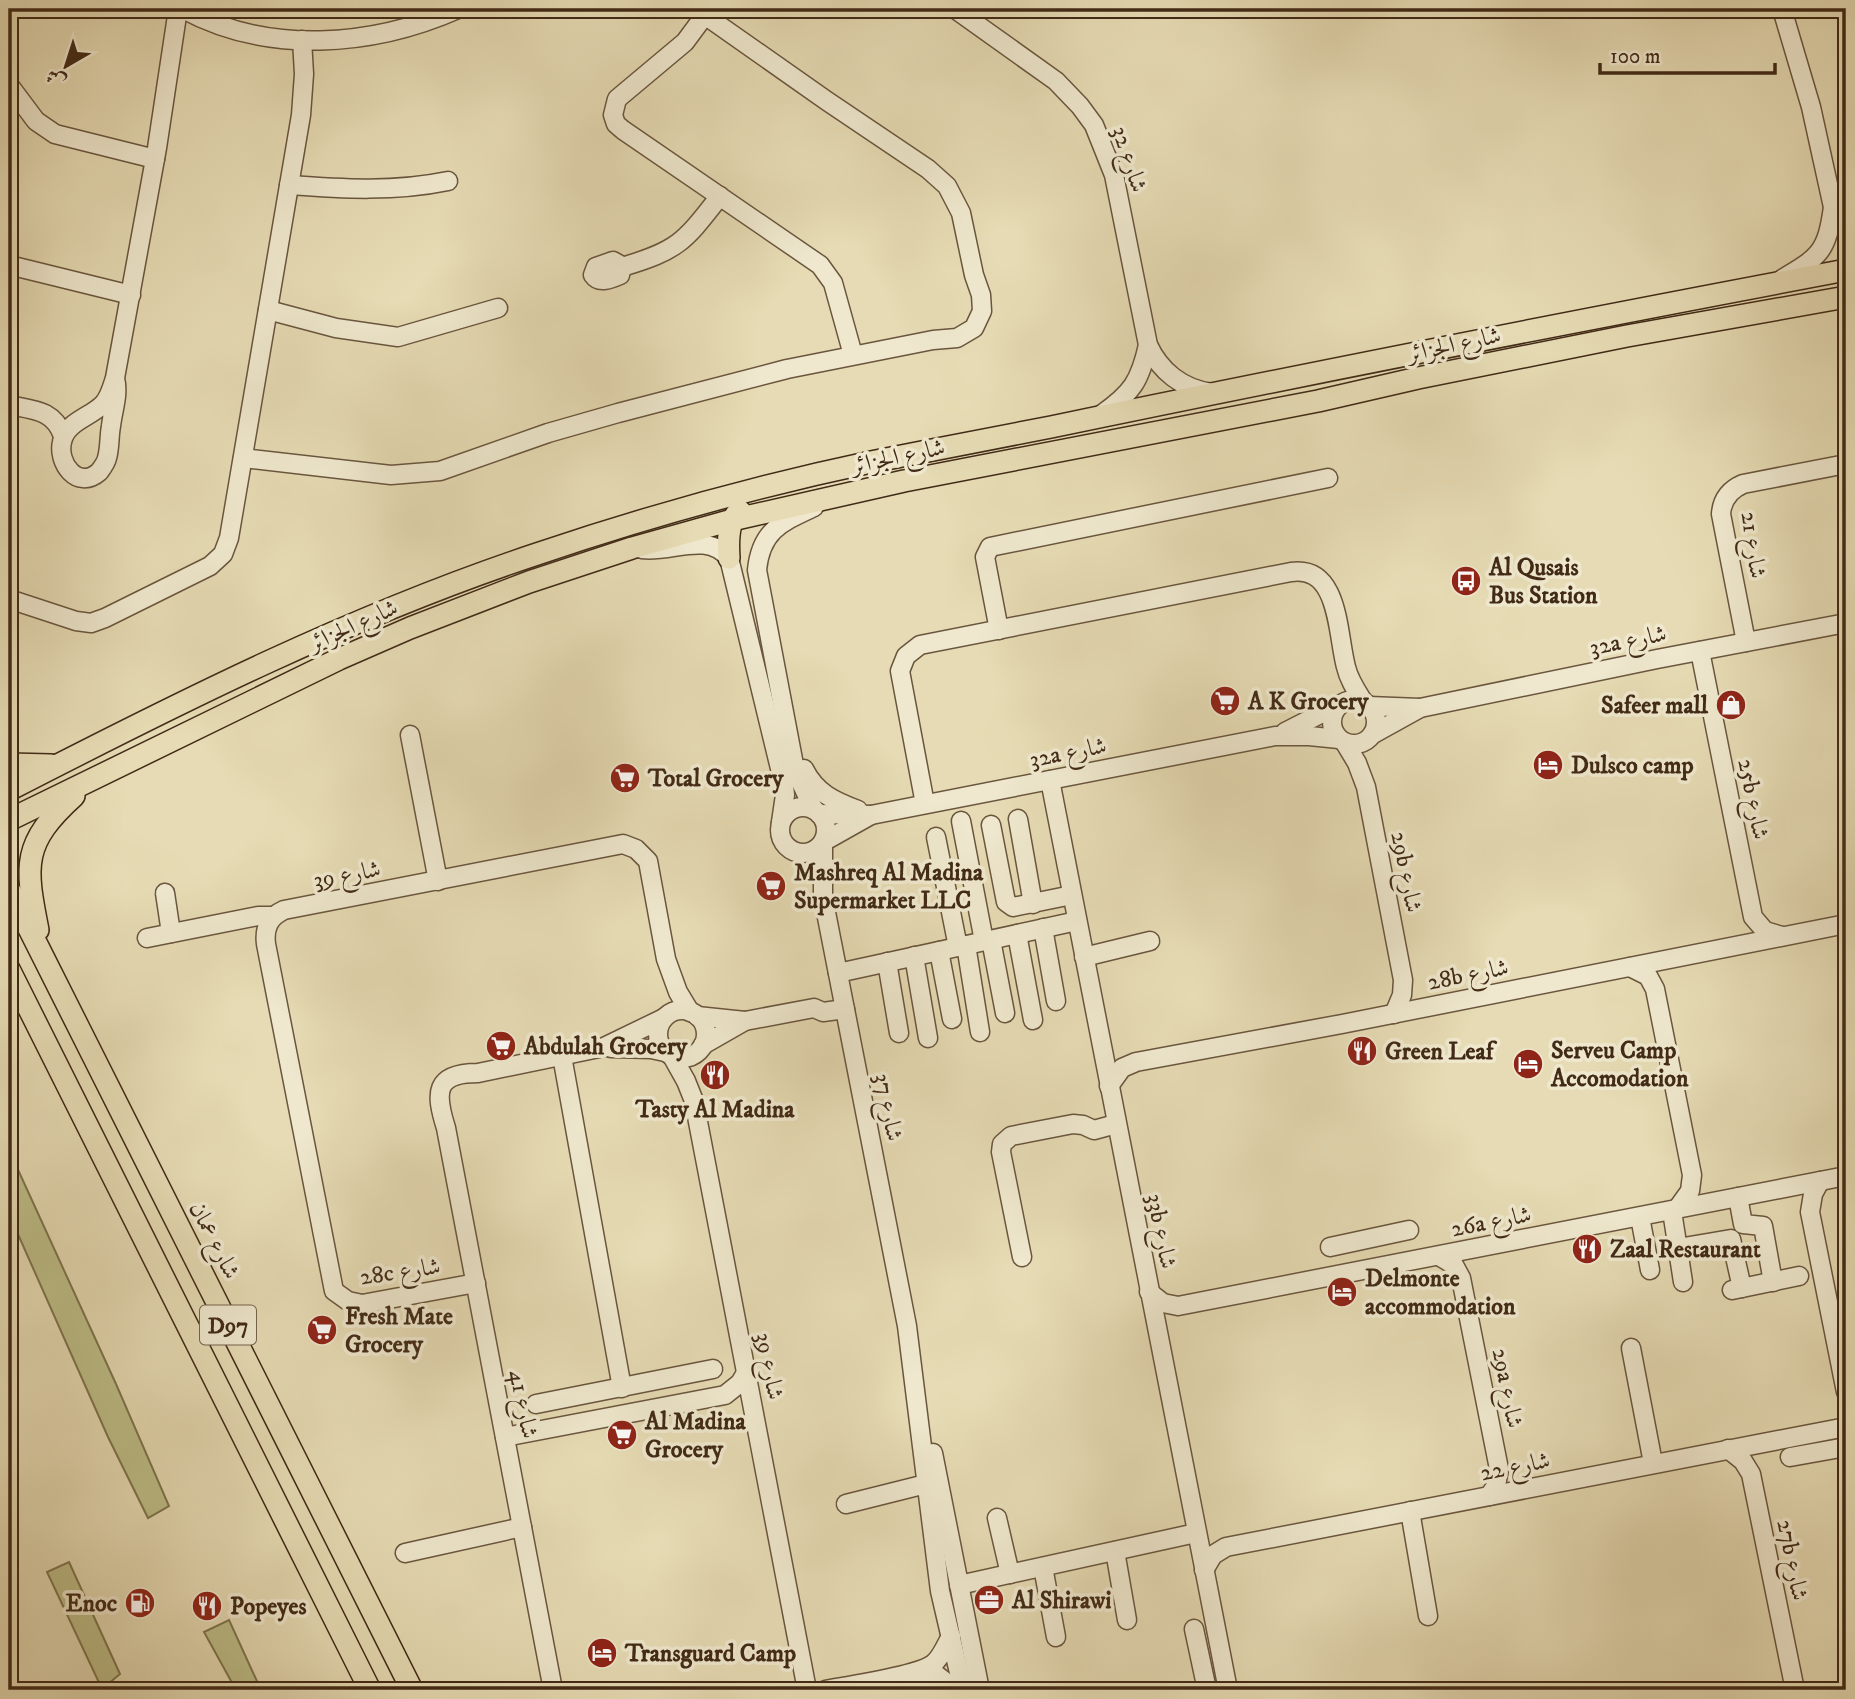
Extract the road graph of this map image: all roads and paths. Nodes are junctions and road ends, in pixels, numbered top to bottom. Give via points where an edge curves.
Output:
1 (956, 9) edge
2 (1782, 9) edge
3 (184, 10) edge
4 (449, 11) edge
5 (700, 12) edge
6 (309, 40) junction
7 (9, 85) edge
8 (156, 154) junction
9 (290, 179) junction
10 (448, 181) dead end
11 (720, 196) junction
12 (1833, 207) junction
13 (1846, 231) edge
14 (9, 265) edge
15 (622, 267) dead end
16 (1846, 270) edge
17 (1776, 282) junction
18 (132, 290) junction
19 (1846, 298) edge
20 (498, 308) dead end
21 (267, 315) junction
22 (1148, 345) junction
23 (846, 356) junction
24 (116, 378) junction
25 (1214, 393) junction
26 (9, 405) edge
27 (32, 410) junction
28 (87, 415) junction
29 (1098, 417) junction
30 (1051, 427) junction
31 (63, 436) junction
32 (244, 452) junction
33 (1846, 464) edge
34 (1328, 478) dead end
35 (843, 494) junction
36 (732, 520) junction
37 (632, 548) junction
38 (729, 558) junction
39 (9, 599) edge
40 (1846, 623) edge
41 (999, 630) junction
42 (1746, 642) junction
43 (1700, 651) junction
44 (1366, 703) junction
45 (1339, 705) junction
46 (1420, 708) junction
47 (1373, 734) junction
48 (410, 735) dead end
49 (789, 736) junction
50 (1275, 736) junction
51 (1342, 741) junction
52 (9, 764) edge
53 (57, 765) junction
54 (1050, 780) junction
55 (90, 782) junction
56 (9, 790) edge
57 (925, 804) junction
58 (817, 812) junction
59 (871, 815) junction
60 (1018, 819) dead end
61 (9, 820) edge
62 (961, 821) dead end
63 (781, 822) junction
64 (991, 825) dead end
65 (936, 837) dead end
66 (823, 842) junction
67 (798, 853) junction
68 (438, 881) junction
69 (9, 888) edge
70 (165, 893) dead end
71 (1072, 895) junction
72 (823, 897) junction
73 (1033, 904) junction
74 (9, 915) edge
75 (274, 916) junction
76 (243, 920) junction
77 (1077, 921) junction
78 (1846, 924) edge
79 (1043, 928) junction
80 (172, 933) junction
81 (1017, 934) junction
82 (265, 935) junction
83 (1785, 936) junction
84 (147, 938) dead end
85 (987, 940) junction
86 (1150, 941) dead end
87 (962, 946) junction
88 (939, 951) junction
89 (914, 957) junction
90 (1084, 957) junction
91 (44, 959) junction
92 (887, 962) junction
93 (1630, 967) junction
94 (9, 969) edge
95 (838, 973) junction
96 (1056, 1001) dead end
97 (843, 1002) junction
98 (71, 1012) junction
99 (1005, 1013) dead end
100 (694, 1014) junction
101 (1394, 1014) junction
102 (664, 1018) junction
103 (952, 1019) dead end
104 (1033, 1020) dead end
105 (745, 1021) junction
106 (899, 1032) dead end
107 (980, 1032) dead end
108 (928, 1038) dead end
109 (703, 1045) junction
110 (604, 1047) junction
111 (668, 1054) junction
112 (562, 1056) junction
113 (1109, 1086) junction
114 (1116, 1124) junction
115 (1846, 1176) edge
116 (1820, 1181) junction
117 (1738, 1198) junction
118 (1675, 1210) junction
119 (1640, 1217) junction
120 (1409, 1230) dead end
121 (1366, 1239) junction
122 (1330, 1247) dead end
123 (1678, 1248) junction
124 (1438, 1256) junction
125 (1022, 1257) dead end
126 (1372, 1270) junction
127 (1650, 1270) dead end
128 (1798, 1276) dead end
129 (1684, 1282) dead end
130 (1773, 1282) junction
131 (476, 1283) junction
132 (1149, 1292) junction
133 (907, 1326) junction
134 (1631, 1348) dead end
135 (713, 1369) dead end
136 (746, 1373) junction
137 (630, 1386) junction
138 (1846, 1392) edge
139 (641, 1411) junction
140 (1846, 1427) edge
141 (546, 1429) junction
142 (505, 1437) junction
143 (1846, 1447) edge
144 (1728, 1449) junction
145 (1790, 1457) dead end
146 (1653, 1463) junction
147 (926, 1484) junction
148 (1489, 1496) junction
149 (846, 1504) dead end
150 (1410, 1511) junction
151 (997, 1518) dead end
152 (522, 1527) junction
153 (1196, 1533) junction
154 (1115, 1551) junction
155 (405, 1553) dead end
156 (1043, 1567) junction
157 (1204, 1570) junction
158 (1010, 1574) junction
159 (959, 1585) junction
160 (1428, 1616) dead end
161 (1127, 1620) dead end
162 (1194, 1629) dead end
163 (951, 1636) junction
164 (1056, 1637) dead end
165 (1223, 1668) junction
166 (1203, 1672) junction
167 (907, 1673) junction
168 (370, 1690) edge
169 (412, 1690) edge
170 (553, 1690) edge
171 (807, 1690) edge
172 (825, 1690) edge
173 (956, 1690) edge
174 (963, 1690) edge
175 (979, 1690) edge
176 (1207, 1690) edge
177 (1228, 1690) edge
178 (1795, 1690) edge

1 - 22 street, شارع 32 via 1056,81 1094,125 1114,175
2 - 12 street via 1811,107
3 - 6 street via 250,34
3 - 8 street
4 - 6 street via 384,33
5 - 11 street via 685,42 620,94 613,115 620,127
5 - 23 street via 938,177 954,196 974,275 969,315 959,328 933,340
6 - 9 street via 308,93
7 - 8 street via 42,127 62,137
8 - 18 street
9 - 10 street via 359,188
9 - 21 street
11 - 15 street via 678,245
11 - 23 street via 820,265 833,283 849,334
12 - 13 street
12 - 17 street via 1830,233 1819,254
14 - 18 street
16 - 17 main road, شارع الجزائر
17 - 25 main road, شارع الجزائر
18 - 24 street
19 - 35 main road, شارع الجزائر via 1499,362
20 - 21 street via 398,337
21 - 32 street
22 - 25 street, شارع 32 via 1159,365 1174,378
22 - 29 street, شارع 32 via 1133,387
23 - 32 street via 611,415 440,471 391,475
24 - 28 street via 107,400
24 - 31 street via 107,458 98,473 83,477 66,468
25 - 29 main road, شارع الجزائر
26 - 27 street
27 - 28 street via 42,407
27 - 31 street via 56,421
28 - 31 street
29 - 30 main road, شارع الجزائر
30 - 36 main road via 1030,440 746,506
30 - 53 main road, شارع الجزائر via 867,463 695,505 534,555 315,640
32 - 39 street via 227,546 211,566 91,623
33 - 42 street, شارع 21 via 1742,484 1724,500 1721,514
34 - 41 street via 990,547 985,557
35 - 36 main road, شارع الجزائر
35 - 49 street via 777,526 758,560 757,579
36 - 37 main road, شارع الجزائر
36 - 38 main road
37 - 38 street via 664,550 705,544
37 - 55 main road, شارع الجزائر via 410,628 289,682
38 - 63 street via 784,785
40 - 42 street, 32a شارع
41 - 44 street via 1306,571 1320,578 1329,591 1346,669
41 - 57 street via 920,645 903,660 900,671
42 - 43 street, 32a شارع
43 - 46 street, 32a شارع
43 - 83 street, 25b شارع via 1753,917 1765,931
44 - 45 street via 1350,700
44 - 46 street, 32a شارع
44 - 47 street via 1376,722
45 - 50 street, 32a شارع
45 - 51 street via 1331,722
46 - 47 street, 32a شارع
47 - 51 street via 1363,743
48 - 68 street
49 - 58 street via 798,780
49 - 59 street via 816,787 833,801
50 - 51 street, 32a شارع
50 - 54 street, 32a شارع
51 - 101 street, 29b شارع via 1366,787 1403,980
52 - 53 main road
53 - 56 main road, شارع الجزائر
54 - 57 street, 32a شارع
54 - 71 street, 33b شارع
55 - 61 main road, شارع الجزائر
55 - 91 main road via 47,822 33,850 29,885
57 - 59 street, 32a شارع
58 - 59 street, 32a شارع
58 - 63 street via 795,809
58 - 66 street via 826,825
59 - 66 street, 32a شارع
60 - 73 street
62 - 85 street
63 - 67 street via 783,841
64 - 73 street via 1008,904
65 - 87 street
66 - 67 street via 811,852
66 - 72 street, شارع 37
67 - 72 street, شارع 37
68 - 75 street, شارع 39 via 284,910
68 - 100 street, شارع 39 via 630,846 648,862 666,959 678,992
69 - 91 main road, شارع عمان / D97
70 - 80 street
71 - 73 street
71 - 77 street, 33b شارع
72 - 95 street, شارع 37
74 - 98 main road via 46,988
75 - 76 street, شارع 39
75 - 82 street
76 - 80 street, شارع 39
76 - 82 street
77 - 79 street
77 - 90 street, 33b شارع
78 - 83 street, 28b شارع
79 - 81 street
79 - 96 street
80 - 84 street, شارع 39
81 - 85 street
81 - 104 street
82 - 131 street, 28c شارع via 334,1291 362,1304
83 - 93 street, 28b شارع
85 - 87 street
85 - 99 street
86 - 90 street
87 - 88 street
87 - 107 street
88 - 89 street
88 - 103 street
89 - 92 street
89 - 108 street
90 - 113 street, 33b شارع
91 - 98 main road, شارع عمان / D97
92 - 95 street
92 - 106 street
93 - 101 street, 28b شارع
93 - 118 street via 1643,971 1653,985 1692,1175 1690,1191
94 - 168 main road, D97
95 - 97 street, شارع 37
97 - 105 street via 823,1000 814,1009
97 - 133 street, شارع 37
98 - 169 main road, شارع عمان / D97
100 - 102 street via 676,1011
100 - 105 street
100 - 109 street via 704,1026
101 - 113 street, 28b شارع via 1136,1062 1122,1068
102 - 110 street
102 - 111 street via 658,1039
105 - 109 street
109 - 111 street via 686,1058
110 - 111 street
110 - 112 street
111 - 136 street, شارع 39 via 694,1101
112 - 131 street, شارع 41 via 478,1073 449,1093 446,1128
112 - 137 street
113 - 114 street, 33b شارع
114 - 125 street via 1094,1130 1073,1124 1011,1136 1002,1144
114 - 132 street, 33b شارع
115 - 116 street, 26a شارع
116 - 117 street, 26a شارع
116 - 138 street via 1810,1212
117 - 118 street, 26a شارع
117 - 130 street via 1743,1224 1763,1226
118 - 119 street, 26a شارع
118 - 123 street
119 - 124 street, 26a شارع
119 - 127 street
120 - 121 street
121 - 122 street
121 - 126 street
123 - 129 street
123 - 130 street via 1731,1239 1737,1289
124 - 126 street, 26a شارع
124 - 148 street, 29a شارع via 1454,1265 1461,1278 1499,1469
126 - 132 street, 26a شارع via 1178,1306 1163,1303
128 - 130 street
131 - 142 street, شارع 41
132 - 153 street, 33b شارع
133 - 147 street, شارع 37
133 - 159 street, شارع 37
134 - 146 street
135 - 137 street
136 - 139 street via 725,1395
136 - 171 street, شارع 39
137 - 139 street
137 - 141 street via 540,1404
139 - 141 street
140 - 144 street, شارع 22
141 - 142 street
142 - 152 street, شارع 41
143 - 145 street
144 - 146 street, شارع 22
144 - 178 street, 27b شارع via 1751,1474
146 - 148 street, شارع 22
147 - 149 street
147 - 163 street, شارع 37 via 940,1591
148 - 150 street, شارع 22
150 - 157 street, شارع 22 via 1226,1547 1213,1555
150 - 160 street
151 - 158 street
152 - 155 street
152 - 170 street, شارع 41
153 - 154 street
153 - 157 street, 33b شارع
154 - 156 street
154 - 161 street
156 - 158 street
156 - 164 street
157 - 165 street, 33b شارع
158 - 159 street
159 - 175 street, شارع 37
162 - 166 street
163 - 167 street via 934,1663
163 - 174 street, شارع 37
165 - 166 street
165 - 177 street, 33b شارع
166 - 176 street
167 - 172 street
167 - 173 street via 938,1676

